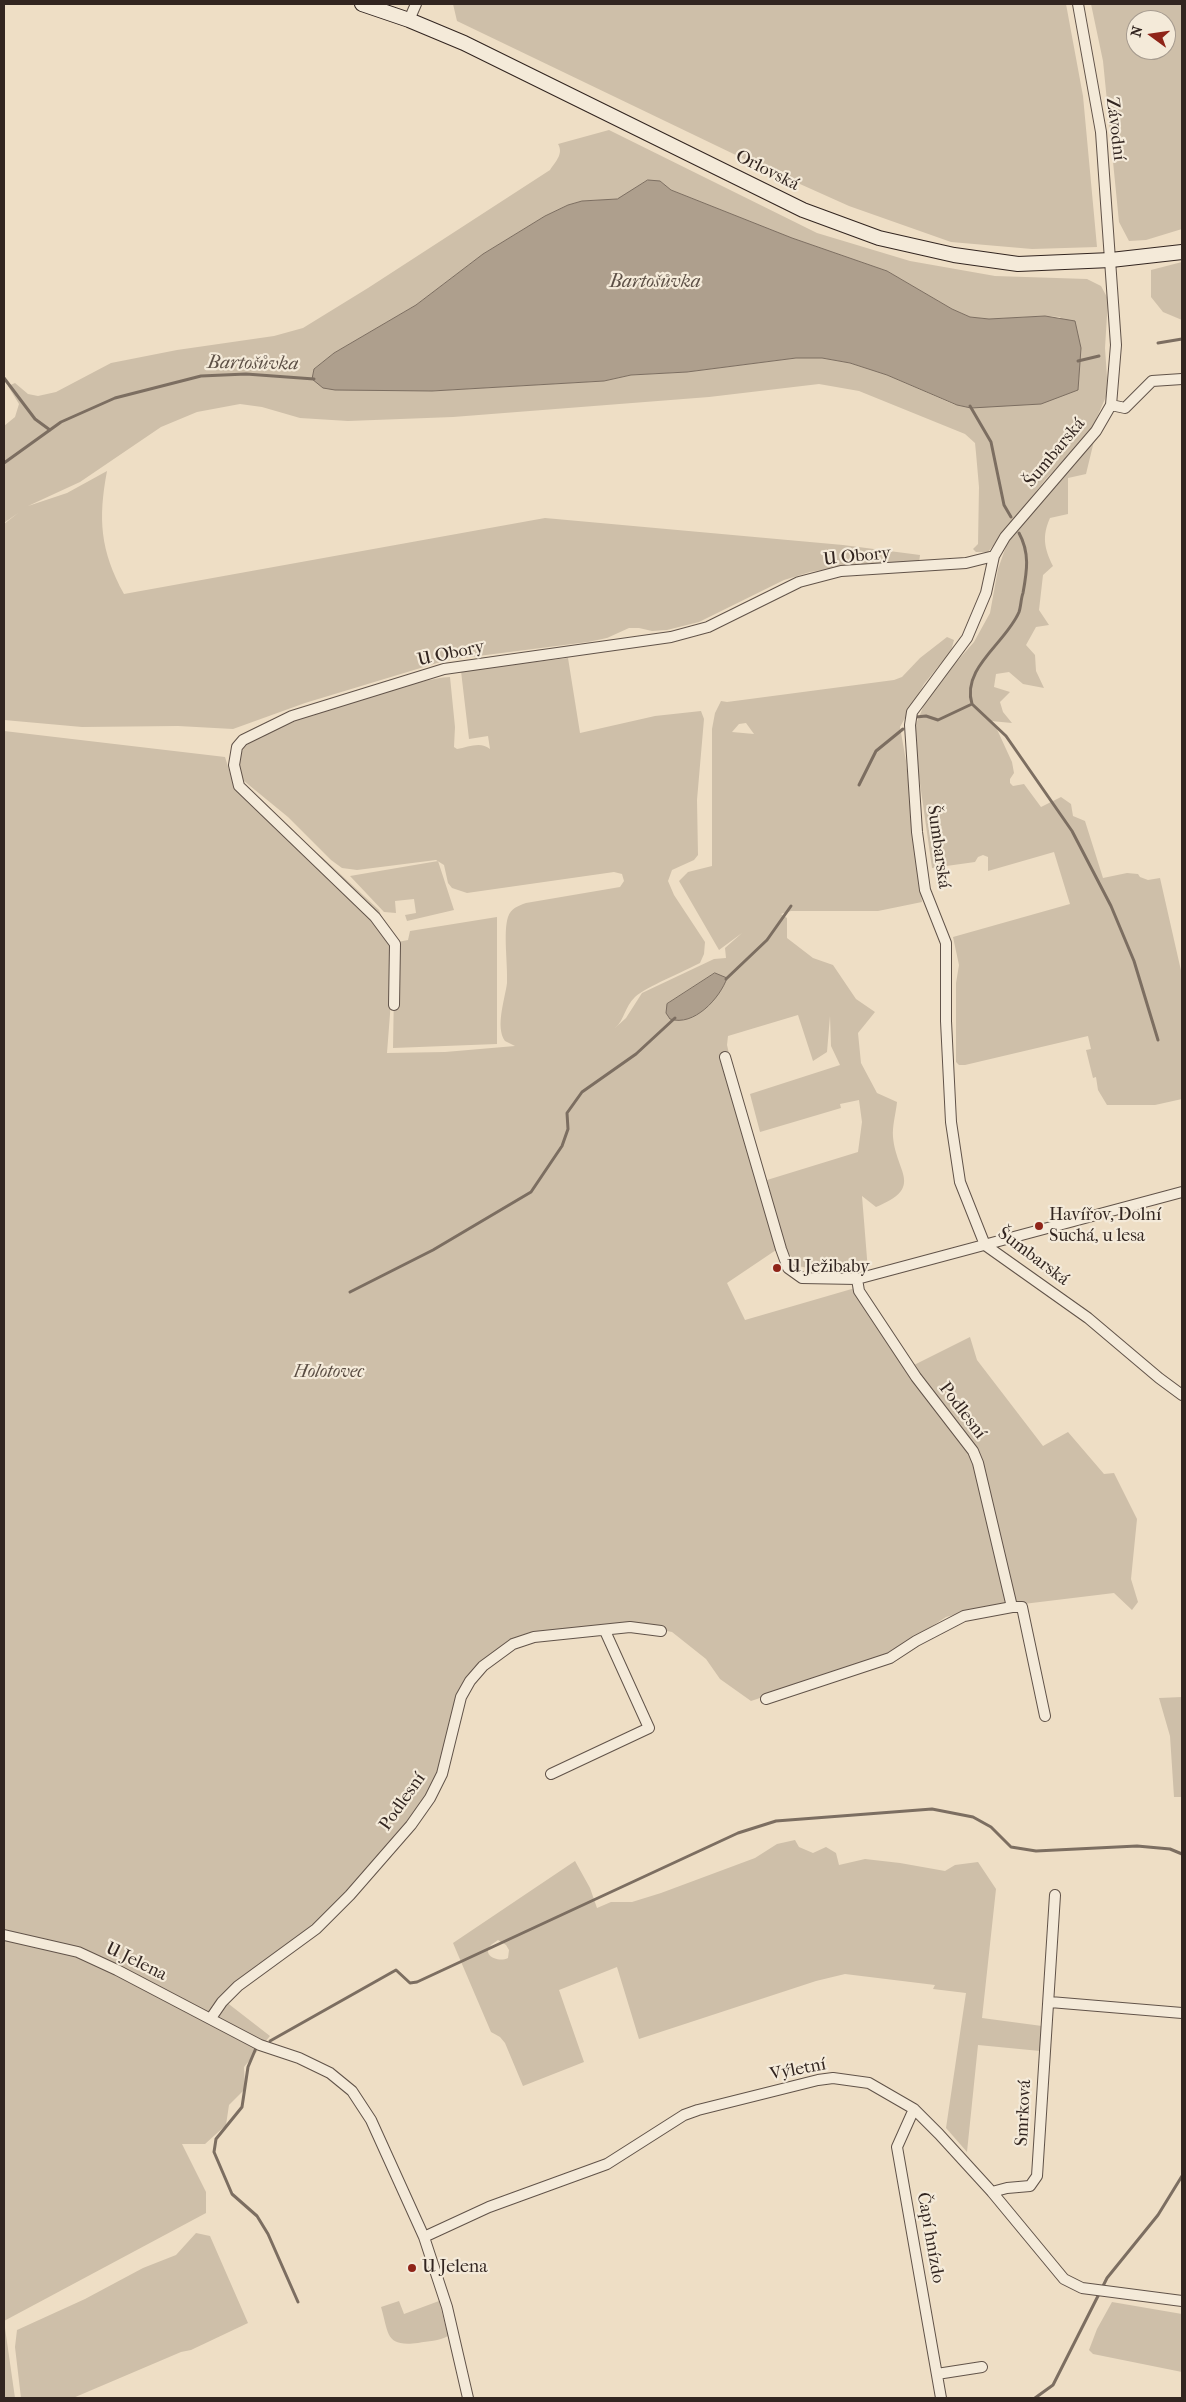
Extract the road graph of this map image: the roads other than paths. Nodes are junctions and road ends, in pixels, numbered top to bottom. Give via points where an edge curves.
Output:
1 (362, 4) edge
2 (416, 4) edge
3 (1078, 4) edge
4 (409, 20) junction
5 (1182, 252) edge
6 (1111, 260) junction
7 (1182, 379) edge
8 (1112, 406) junction
9 (994, 556) junction
10 (394, 1005) dead end
11 (725, 1057) dead end
12 (1182, 1192) edge
13 (984, 1244) junction
14 (857, 1279) junction
15 (1182, 1396) edge
16 (1012, 1607) junction
17 (661, 1631) dead end
18 (604, 1632) junction
19 (766, 1699) dead end
20 (1045, 1716) dead end
21 (551, 1774) dead end
22 (1055, 1895) dead end
23 (4, 1935) edge
24 (1050, 2002) junction
25 (1182, 2013) edge
26 (211, 2018) junction
27 (914, 2109) junction
28 (992, 2192) junction
29 (424, 2237) junction
30 (1182, 2301) edge
31 (982, 2367) dead end
32 (937, 2374) junction
33 (468, 2398) edge
34 (941, 2398) edge

1 - 4 street, Orlovská
2 - 4 street
3 - 6 street, Závodní via 1101,132
4 - 6 street, Orlovská via 594,106 803,210 879,238 954,255 1018,264
5 - 6 street, Orlovská
6 - 8 street, Šumbarská via 1116,345
7 - 8 street via 1152,382 1125,408
8 - 9 street, Šumbarská via 1096,431 1005,537
9 - 10 street, U Obory via 966,563 841,571 799,582 708,627 671,637 444,669 292,716 244,740 234,755 239,786 375,917 395,944
9 - 13 street, Šumbarská via 986,592 967,638 912,712 910,725 917,832 925,890 946,944 946,1021 952,1122 960,1182
11 - 14 street via 788,1268 802,1278
12 - 13 street
13 - 14 street
13 - 15 street, Šumbarská via 1088,1318
14 - 16 street, Podlesní via 859,1291 916,1377 973,1451
16 - 19 street via 964,1616 890,1658
16 - 20 street, Podlesní via 1022,1607
17 - 18 street, Podlesní via 637,1627
18 - 21 street via 649,1728
18 - 26 street, Podlesní via 534,1637 513,1644 483,1666 462,1697 442,1774 411,1825 316,1929 238,1986
22 - 24 street, Smrková
23 - 26 street, U Jelena via 78,1952
24 - 25 street
24 - 28 street, Smrková via 1040,2100 1037,2176 1030,2186
26 - 29 street, U Jelena via 260,2046 330,2072 352,2091 371,2120
27 - 28 street, Výletní
27 - 29 street, Výletní via 869,2083 833,2078 698,2110 675,2119 607,2164 490,2207
27 - 32 street, Čapí hnízdo via 898,2147
28 - 30 street, Výletní via 1048,2263 1071,2284
29 - 33 street, U Jelena via 447,2307
31 - 32 street
32 - 34 street, Čapí hnízdo

